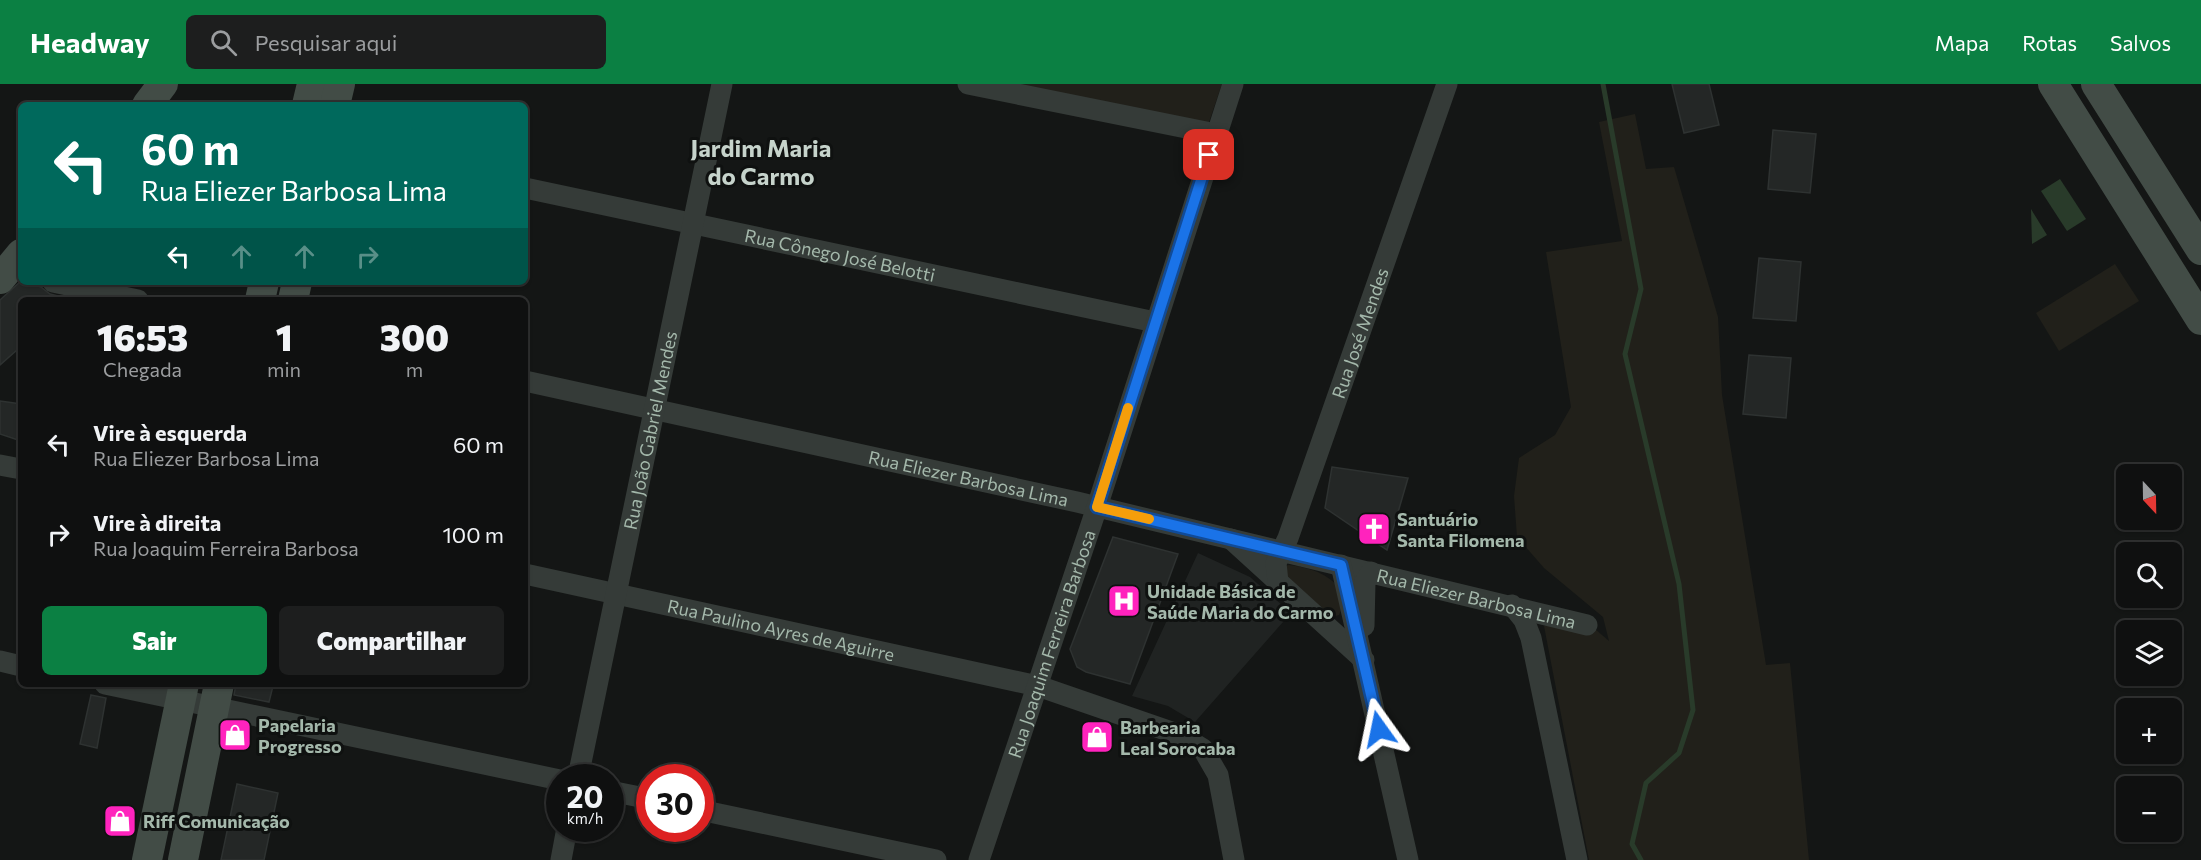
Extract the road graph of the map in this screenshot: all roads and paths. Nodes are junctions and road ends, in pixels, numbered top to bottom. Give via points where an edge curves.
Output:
1 (163, 84) edge
2 (312, 84) edge
3 (340, 84) edge
4 (722, 84) edge
5 (968, 84) edge
6 (1233, 84) edge
7 (1447, 84) edge
8 (1003, 87) edge
9 (2099, 90) edge
10 (2057, 91) edge
11 (149, 102) edge
12 (308, 102) edge
13 (336, 102) edge
14 (1216, 134) junction
15 (528, 189) edge
16 (693, 224) junction
17 (2201, 250) edge
18 (67, 285) edge
19 (124, 297) edge
20 (2201, 320) edge
21 (1155, 322) junction
22 (528, 382) edge
23 (655, 407) junction
24 (0, 465) edge
25 (18, 468) edge
26 (1097, 507) junction
27 (1231, 538) junction
28 (1282, 550) junction
29 (1341, 565) junction
30 (1371, 572) junction
31 (528, 575) edge
32 (1278, 582) junction
33 (616, 594) junction
34 (1512, 605) junction
35 (1587, 625) dead end
36 (1364, 660) junction
37 (0, 661) edge
38 (18, 665) edge
39 (1038, 686) junction
40 (134, 687) edge
41 (182, 692) edge
42 (217, 695) edge
43 (581, 764) edge
44 (546, 777) edge
45 (714, 813) edge
46 (564, 842) edge
47 (147, 860) edge
48 (183, 860) edge
49 (561, 860) edge
50 (936, 860) edge
51 (979, 860) edge
52 (1234, 860) edge
53 (1408, 860) edge
54 (1577, 860) edge

1 - 11 main road
2 - 12 main road
3 - 13 main road
4 - 16 street, Rua João Gabriel Mendes
5 - 8 street
6 - 14 street, Rua Joaquim Ferreira Barbosa
7 - 28 street, Rua José Mendes
8 - 14 street
9 - 17 main road
10 - 20 main road
14 - 21 street, Rua Joaquim Ferreira Barbosa
15 - 16 street, Rua Cônego José Belotti
16 - 21 street, Rua Cônego José Belotti
16 - 23 street, Rua João Gabriel Mendes
18 - 19 street
21 - 26 street, Rua Joaquim Ferreira Barbosa
22 - 23 street, Rua Eliezer Barbosa Lima
23 - 26 street, Rua Eliezer Barbosa Lima
23 - 33 street, Rua João Gabriel Mendes
24 - 25 street
26 - 27 street, Rua Eliezer Barbosa Lima
26 - 39 street, Rua Joaquim Ferreira Barbosa
27 - 28 street, Rua Eliezer Barbosa Lima
27 - 32 street
28 - 29 street, Rua Eliezer Barbosa Lima
28 - 32 street, Rua José Mendes via 1276,563
29 - 30 street, Rua Eliezer Barbosa Lima
29 - 36 street
30 - 34 street, Rua Eliezer Barbosa Lima
30 - 36 street via 1365,582
31 - 33 street, Rua Paulino Ayres de Aguirre
32 - 36 street
33 - 39 street, Rua Paulino Ayres de Aguirre
33 - 43 street, Rua João Gabriel Mendes
34 - 35 street, Rua Eliezer Barbosa Lima
34 - 54 street via 1531,638
36 - 53 street
37 - 38 street
39 - 51 street, Rua Joaquim Ferreira Barbosa
39 - 52 street, Rua Paulino Ayres de Aguirre via 1180,735 1203,749 1218,775
40 - 41 street
41 - 42 street
41 - 47 main road
42 - 44 street
42 - 48 main road
45 - 50 street
46 - 49 street

